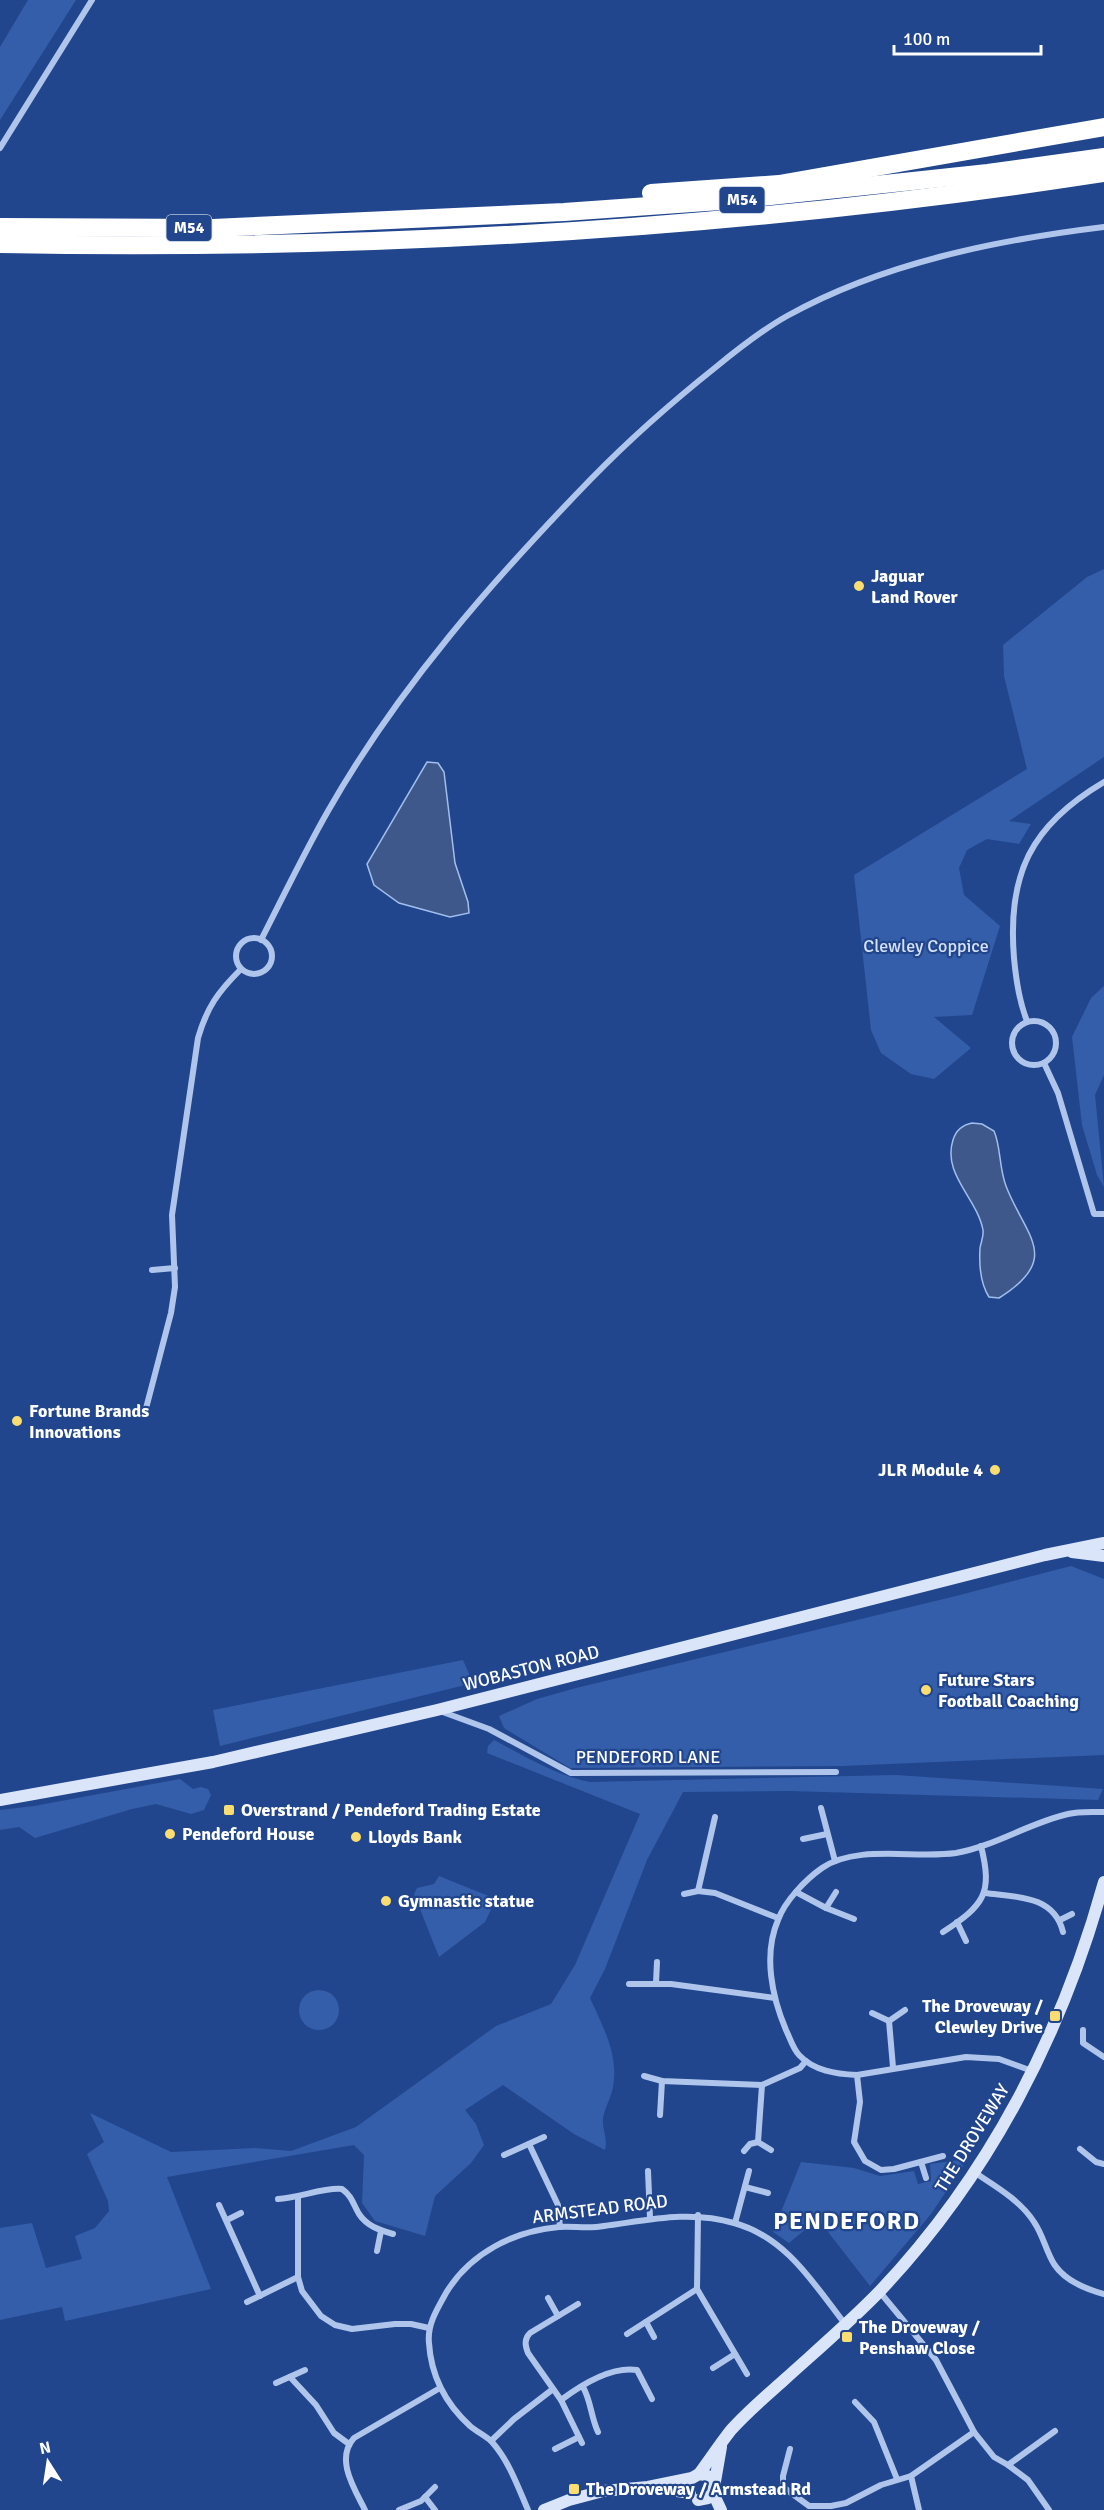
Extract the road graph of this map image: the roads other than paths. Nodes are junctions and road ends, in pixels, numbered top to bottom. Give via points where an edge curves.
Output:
1 (92, 0) edge
2 (1104, 127) edge
3 (0, 148) edge
4 (1104, 157) edge
5 (1104, 173) edge
6 (378, 220) junction
7 (0, 227) edge
8 (1104, 227) edge
9 (0, 244) edge
10 (1104, 782) edge
11 (261, 940) junction
12 (241, 969) junction
13 (1027, 1021) junction
14 (1044, 1063) junction
15 (1104, 1215) edge
16 (175, 1268) junction
17 (152, 1270) dead end
18 (144, 1416) dead end
19 (1104, 1543) edge
20 (1065, 1551) junction
21 (1104, 1556) edge
22 (437, 1710) junction
23 (836, 1772) dead end
24 (0, 1800) edge
25 (821, 1808) dead end
26 (1104, 1812) edge
27 (715, 1817) dead end
28 (827, 1834) junction
29 (803, 1839) dead end
30 (981, 1846) junction
31 (835, 1861) junction
32 (1104, 1882) edge
33 (698, 1891) junction
34 (796, 1892) junction
35 (836, 1892) dead end
36 (985, 1893) junction
37 (684, 1894) dead end
38 (826, 1908) junction
39 (1100, 1909) edge
40 (1072, 1914) dead end
41 (778, 1918) junction
42 (854, 1919) dead end
43 (1060, 1920) junction
44 (957, 1922) junction
45 (943, 1932) dead end
46 (1063, 1932) dead end
47 (966, 1941) dead end
48 (657, 1962) dead end
49 (656, 1983) junction
50 (629, 1984) dead end
51 (775, 1998) junction
52 (904, 2010) dead end
53 (872, 2013) dead end
54 (888, 2021) junction
55 (1083, 2030) dead end
56 (1104, 2057) edge
57 (806, 2061) junction
58 (892, 2067) junction
59 (1034, 2072) junction
60 (857, 2074) junction
61 (644, 2076) dead end
62 (662, 2081) junction
63 (762, 2085) junction
64 (660, 2115) dead end
65 (544, 2137) dead end
66 (758, 2142) junction
67 (529, 2144) junction
68 (1080, 2149) dead end
69 (771, 2150) dead end
70 (744, 2151) dead end
71 (504, 2155) dead end
72 (943, 2156) dead end
73 (921, 2162) junction
74 (1104, 2164) edge
75 (648, 2171) dead end
76 (749, 2171) dead end
77 (974, 2172) junction
78 (926, 2178) dead end
79 (745, 2187) junction
80 (768, 2193) dead end
81 (298, 2198) junction
82 (278, 2199) dead end
83 (219, 2205) dead end
84 (241, 2213) dead end
85 (698, 2215) junction
86 (650, 2218) junction
87 (227, 2220) junction
88 (735, 2223) junction
89 (560, 2227) junction
90 (381, 2231) junction
91 (393, 2234) dead end
92 (377, 2251) dead end
93 (298, 2277) junction
94 (697, 2289) junction
95 (879, 2291) junction
96 (1104, 2294) edge
97 (260, 2295) junction
98 (548, 2298) dead end
99 (247, 2302) dead end
100 (578, 2304) dead end
101 (558, 2316) junction
102 (645, 2322) junction
103 (845, 2325) junction
104 (429, 2328) junction
105 (627, 2334) dead end
106 (654, 2337) dead end
107 (735, 2354) junction
108 (713, 2368) dead end
109 (305, 2370) dead end
110 (747, 2374) dead end
111 (290, 2377) junction
112 (276, 2383) dead end
113 (583, 2387) junction
114 (440, 2388) junction
115 (553, 2389) junction
116 (652, 2399) dead end
117 (561, 2400) junction
118 (855, 2402) dead end
119 (1055, 2431) dead end
120 (598, 2432) dead end
121 (974, 2432) junction
122 (491, 2441) junction
123 (348, 2444) junction
124 (721, 2444) junction
125 (555, 2449) dead end
126 (790, 2449) dead end
127 (1008, 2465) junction
128 (695, 2476) junction
129 (911, 2476) junction
130 (897, 2480) junction
131 (435, 2487) dead end
132 (648, 2487) junction
133 (713, 2487) junction
134 (694, 2496) junction
135 (425, 2498) junction
136 (832, 2508) edge
137 (1045, 2509) edge
138 (365, 2510) edge
139 (399, 2510) edge
140 (435, 2510) edge
141 (528, 2510) edge
142 (544, 2510) edge
143 (708, 2510) edge
144 (722, 2510) edge
145 (919, 2510) edge

1 - 3 street
2 - 6 highway via 779,184 507,205
4 - 6 highway, M54 via 734,200
5 - 9 highway, M54 via 738,219 570,231 220,244
6 - 7 highway, M54 via 213,228
8 - 11 street via 955,254 893,271 828,296 785,317 675,399 552,519 418,675 328,811
10 - 13 street via 1046,828 1021,869 1013,913 1013,945 1016,979
11 - 12 street via 249,939 239,946 236,957
11 - 12 street via 271,952 269,967 255,975
12 - 16 street via 214,998 198,1038 172,1215
13 - 14 street via 1046,1023 1053,1030 1056,1048
13 - 14 street via 1014,1032 1012,1050 1025,1064
14 - 15 street via 1058,1093 1094,1214
16 - 17 street
16 - 18 street via 171,1313
19 - 20 street, WOBASTON ROAD
20 - 21 street, WOBASTON ROAD
20 - 22 street, WOBASTON ROAD
22 - 23 street, PENDEFORD LANE via 489,1729 571,1773
22 - 24 street, WOBASTON ROAD via 213,1762
25 - 28 street
26 - 30 street via 1070,1813
27 - 33 street
28 - 29 street
28 - 31 street
30 - 31 street via 956,1852
30 - 36 street via 986,1866
31 - 34 street
32 - 39 street, THE DROVEWAY
33 - 37 street
33 - 41 street via 715,1893
34 - 38 street
34 - 41 street
35 - 38 street
36 - 43 street via 1040,1902
36 - 44 street
38 - 42 street
39 - 59 street, THE DROVEWAY via 1064,2006
40 - 43 street
41 - 51 street via 772,1939
43 - 46 street
44 - 45 street
44 - 47 street
48 - 49 street
49 - 50 street
49 - 51 street
51 - 57 street via 797,2053
52 - 54 street
53 - 54 street
54 - 58 street
55 - 56 street via 1083,2043
57 - 60 street via 819,2069
57 - 63 street via 800,2068
58 - 59 street via 966,2057 999,2059
58 - 60 street
59 - 77 street, THE DROVEWAY
60 - 73 street via 860,2102 854,2142 865,2161 881,2170
61 - 62 street
62 - 63 street
62 - 64 street
63 - 66 street
65 - 67 street
66 - 69 street
66 - 70 street
67 - 71 street
67 - 89 street via 558,2205
68 - 74 street
72 - 73 street
73 - 78 street
75 - 86 street
76 - 79 street
77 - 95 street, THE DROVEWAY via 922,2245
77 - 96 street via 1012,2197 1034,2222 1059,2270 1076,2284
79 - 80 street
79 - 88 street
81 - 82 street
81 - 90 street via 342,2189 367,2223
81 - 93 street
83 - 87 street
84 - 87 street
85 - 86 street, ARMSTEAD ROAD
85 - 88 street, ARMSTEAD ROAD
85 - 94 street
86 - 89 street, ARMSTEAD ROAD via 601,2227
87 - 97 street
88 - 103 street, ARMSTEAD ROAD via 779,2245
89 - 104 street, ARMSTEAD ROAD via 508,2239 483,2253 450,2286
90 - 91 street
90 - 92 street
93 - 97 street
93 - 104 street via 311,2304 335,2325 352,2329 411,2324
94 - 102 street
94 - 107 street
95 - 103 street, THE DROVEWAY
95 - 121 street via 936,2360
97 - 99 street
98 - 101 street
100 - 101 street
101 - 115 street via 526,2336 525,2345
102 - 105 street
102 - 106 street
103 - 124 street, THE DROVEWAY via 748,2412
104 - 114 street, ARMSTEAD ROAD via 430,2357
107 - 108 street
107 - 110 street
109 - 111 street
111 - 112 street
111 - 123 street via 316,2405 334,2433
113 - 116 street via 607,2373 638,2370
113 - 117 street
113 - 120 street
114 - 122 street, ARMSTEAD ROAD via 460,2416
114 - 123 street
115 - 117 street
115 - 122 street
117 - 125 street via 580,2440
118 - 130 street via 874,2422
119 - 127 street
121 - 127 street via 994,2457
121 - 129 street
122 - 141 street, ARMSTEAD ROAD via 506,2461
123 - 138 street via 345,2464
124 - 128 street, THE DROVEWAY
124 - 133 street, THE DROVEWAY
126 - 136 street via 783,2487 809,2506
127 - 137 street via 1028,2480
128 - 132 street
128 - 133 street via 708,2475
128 - 134 street via 688,2485
129 - 130 street
129 - 145 street
130 - 136 street
131 - 135 street
132 - 134 street
132 - 142 street via 603,2491
133 - 134 street via 708,2498
133 - 144 street
134 - 143 street
135 - 139 street
135 - 140 street

